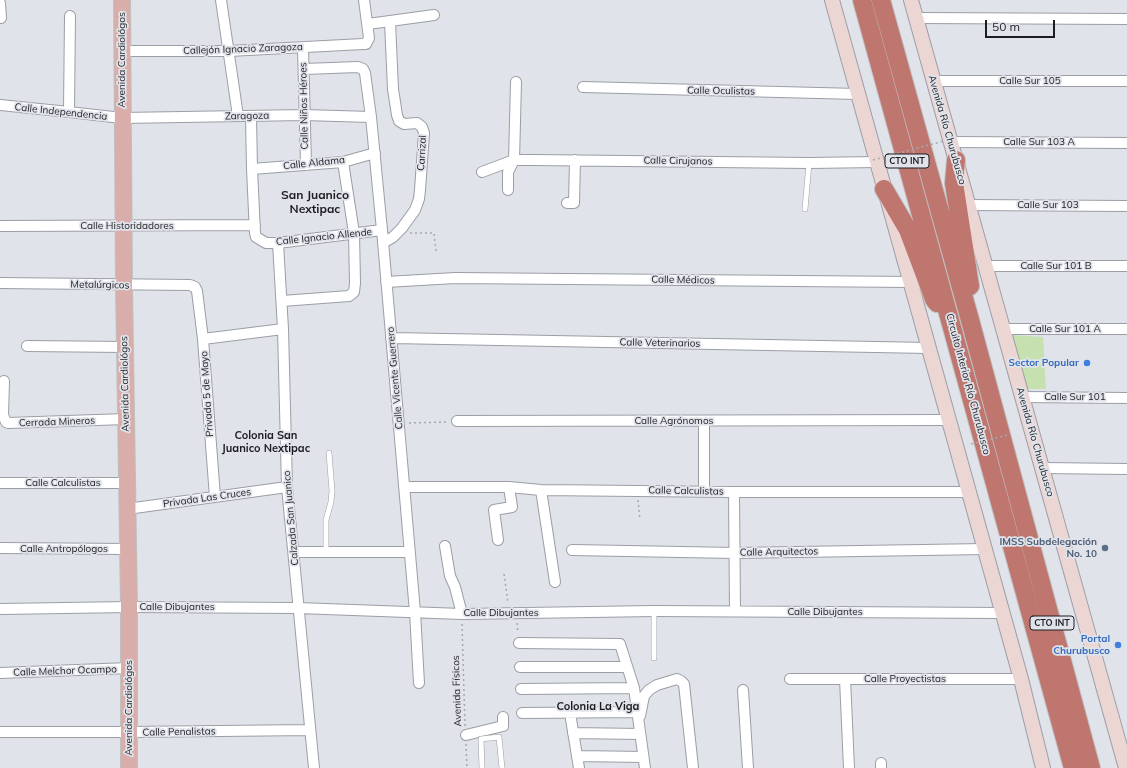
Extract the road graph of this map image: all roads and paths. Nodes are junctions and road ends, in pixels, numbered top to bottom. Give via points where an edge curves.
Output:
1 (122, 0) edge
2 (221, 0) edge
3 (364, 0) edge
4 (832, 0) edge
5 (862, 0) edge
6 (880, 0) edge
7 (911, 0) edge
8 (0, 3) edge
9 (434, 15) dead end
10 (70, 16) dead end
11 (1, 18) edge
12 (916, 18) junction
13 (1127, 19) edge
14 (390, 22) junction
15 (368, 24) junction
16 (303, 48) junction
17 (122, 51) junction
18 (229, 51) junction
19 (304, 70) junction
20 (934, 81) junction
21 (1127, 81) edge
22 (516, 82) dead end
23 (583, 87) dead end
24 (858, 94) junction
25 (0, 105) edge
26 (69, 112) junction
27 (304, 115) junction
28 (238, 116) junction
29 (251, 117) junction
30 (371, 117) junction
31 (122, 118) junction
32 (953, 140) junction
33 (1127, 143) edge
34 (375, 153) junction
35 (514, 160) junction
36 (575, 160) junction
37 (956, 160) junction
38 (875, 161) junction
39 (343, 162) junction
40 (809, 163) junction
41 (306, 165) junction
42 (252, 168) junction
43 (482, 172) dead end
44 (884, 189) junction
45 (508, 190) dead end
46 (567, 203) dead end
47 (968, 205) junction
48 (1127, 206) edge
49 (805, 209) dead end
50 (408, 220) junction
51 (123, 225) junction
52 (255, 225) junction
53 (0, 226) edge
54 (382, 230) junction
55 (354, 233) junction
56 (278, 243) junction
57 (383, 243) junction
58 (436, 251) dead end
59 (985, 266) junction
60 (1127, 266) edge
61 (386, 282) junction
62 (910, 282) junction
63 (0, 283) edge
64 (124, 285) junction
65 (197, 291) joint
66 (282, 301) junction
67 (970, 320) junction
68 (952, 323) junction
69 (283, 329) junction
70 (1003, 329) junction
71 (1127, 329) edge
72 (391, 338) junction
73 (203, 339) junction
74 (26, 346) dead end
75 (125, 347) junction
76 (929, 348) junction
77 (4, 381) dead end
78 (1022, 397) junction
79 (1127, 398) edge
80 (126, 419) junction
81 (949, 420) junction
82 (457, 421) joint
83 (704, 421) junction
84 (399, 424) junction
85 (1007, 435) dead end
86 (972, 444) dead end
87 (329, 453) dead end
88 (1042, 468) junction
89 (1127, 468) edge
90 (0, 483) edge
91 (126, 483) junction
92 (287, 487) junction
93 (404, 487) junction
94 (509, 487) junction
95 (541, 490) junction
96 (637, 490) junction
97 (704, 491) junction
98 (734, 492) junction
99 (969, 492) junction
100 (215, 497) junction
101 (127, 509) junction
102 (640, 520) dead end
103 (498, 540) dead end
104 (445, 546) dead end
105 (0, 548) edge
106 (128, 549) junction
107 (985, 549) junction
108 (572, 550) dead end
109 (294, 552) junction
110 (326, 552) junction
111 (409, 552) junction
112 (735, 553) junction
113 (504, 574) dead end
114 (555, 582) dead end
115 (508, 602) dead end
116 (129, 607) junction
117 (298, 608) junction
118 (0, 609) edge
119 (654, 611) junction
120 (735, 611) junction
121 (415, 612) junction
122 (1002, 613) junction
123 (462, 614) junction
124 (519, 643) dead end
125 (654, 658) dead end
126 (520, 667) dead end
127 (627, 667) junction
128 (129, 668) junction
129 (0, 673) edge
130 (790, 679) dead end
131 (844, 679) junction
132 (1021, 679) junction
133 (419, 683) dead end
134 (634, 688) junction
135 (521, 689) dead end
136 (743, 690) dead end
137 (1064, 701) junction
138 (570, 712) junction
139 (522, 713) dead end
140 (503, 717) dead end
141 (638, 717) junction
142 (310, 730) junction
143 (0, 732) edge
144 (129, 732) junction
145 (573, 733) junction
146 (466, 734) junction
147 (640, 734) junction
148 (1119, 743) junction
149 (577, 756) junction
150 (643, 757) junction
151 (129, 768) edge
152 (314, 768) edge
153 (467, 768) edge
154 (482, 768) edge
155 (502, 768) edge
156 (579, 768) edge
157 (645, 768) edge
158 (693, 768) edge
159 (748, 768) edge
160 (849, 768) edge
161 (1043, 768) edge
162 (1074, 768) edge
163 (1091, 768) edge
164 (1119, 768) edge
165 (1126, 768) edge

1 - 17 main road, Avenida Cardiológos
2 - 18 street
3 - 15 street
4 - 24 main road, CTO INT
5 - 68 highway, Circuito Interior Río Churubusco / CTO INT
6 - 67 highway, Circuito Interior Río Churubusco / CTO INT
7 - 12 main road, Avenida Río Churubusco / CTO INT
8 - 11 street
9 - 14 street
10 - 26 street
12 - 13 street
12 - 20 main road, Avenida Río Churubusco / CTO INT
14 - 15 street
14 - 50 street, Carrizal via 393,89 397,115 399,121 404,124 417,123 424,133 418,199 415,210
15 - 16 street, Callejón Ignacio Zaragoza via 368,42 363,44
16 - 18 street, Callejón Ignacio Zaragoza
16 - 19 street, Calle Niños Héroes
17 - 18 street, Callejón Ignacio Zaragoza
17 - 31 main road, Avenida Cardiológos
18 - 28 street
19 - 27 street, Calle Niños Héroes
19 - 30 street, Calle Vicente Guerrero via 358,67 363,69
20 - 21 street, Calle Sur 105
20 - 32 main road, Avenida Río Churubusco / CTO INT
22 - 35 street
23 - 24 street, Calle Oculistas
24 - 38 main road, CTO INT
25 - 26 street, Calle Independencia
26 - 31 street, Calle Independencia
27 - 29 street, Zaragoza
27 - 30 street, Zaragoza
27 - 41 street, Calle Niños Héroes
28 - 29 street, Zaragoza
28 - 31 street, Zaragoza
29 - 42 street
30 - 34 street, Calle Vicente Guerrero
31 - 51 main road, Avenida Cardiológos
32 - 33 street, Calle Sur 103 A
32 - 37 main road, Avenida Río Churubusco / CTO INT
32 - 38 path, bridge
34 - 39 street, Calle Aldama
34 - 54 street, Calle Vicente Guerrero
35 - 36 street, Calle Cirujanos
35 - 43 street, Calle Cirujanos
35 - 45 street via 508,172
36 - 40 street, Calle Cirujanos
36 - 46 street via 574,203
37 - 47 main road, Avenida Río Churubusco / CTO INT
37 - 67 highway via 954,183 972,292
38 - 40 street, Calle Cirujanos
38 - 44 main road, CTO INT
39 - 41 street, Calle Aldama
39 - 55 street
40 - 49 lane
41 - 42 street, Calle Aldama
42 - 52 street
44 - 62 main road, CTO INT
44 - 68 highway via 908,230 934,299
47 - 48 street, Calle Sur 103
47 - 59 main road, Avenida Río Churubusco / CTO INT
50 - 57 street, Carrizal via 393,237
50 - 58 path via 408,233 434,233
51 - 52 street, Calle Historidadores
51 - 53 street, Calle Historidadores
51 - 64 main road, Avenida Cardiológos
52 - 56 street, Calle Ignacio Allende via 256,237 266,243
54 - 55 street, Calle Ignacio Allende
54 - 57 street, Calle Vicente Guerrero
55 - 56 street, Calle Ignacio Allende
55 - 66 street via 354,292 349,296
56 - 66 street, Calzada San Juanico
57 - 61 street, Calle Vicente Guerrero
59 - 60 street, Calle Sur 101 B
59 - 70 main road, Avenida Río Churubusco / CTO INT
61 - 62 street, Calle Médicos via 455,278
61 - 72 street, Calle Vicente Guerrero
62 - 76 main road, CTO INT
63 - 64 street, Metalúrgicos
64 - 65 street, Metalúrgicos via 190,285
64 - 75 main road, Avenida Cardiológos
65 - 73 street, Privada 5 de Mayo
66 - 69 street, Calzada San Juanico
67 - 137 highway, Circuito Interior Río Churubusco / CTO INT
68 - 137 highway, Circuito Interior Río Churubusco / CTO INT via 1013,552
69 - 73 street
69 - 92 street, Calzada San Juanico
70 - 71 street, Calle Sur 101 A
70 - 78 main road, Avenida Río Churubusco / CTO INT
72 - 76 street, Calle Veterinarios
72 - 84 street, Calle Vicente Guerrero
73 - 100 street, Privada 5 de Mayo
74 - 75 street
75 - 80 main road, Avenida Cardiológos
76 - 81 main road, CTO INT
77 - 80 street, Cerrada Mineros via 4,416 8,423
78 - 79 street, Calle Sur 101
78 - 88 main road, Avenida Río Churubusco / CTO INT
80 - 91 main road, Avenida Cardiológos
81 - 83 street, Calle Agrónomos
81 - 99 main road, CTO INT
82 - 83 street, Calle Agrónomos
82 - 84 path
83 - 97 street
84 - 93 street, Calle Vicente Guerrero
85 - 86 path, bridge
87 - 110 lane via 332,491 325,530
88 - 89 street
88 - 148 main road, Avenida Río Churubusco / CTO INT
90 - 91 street, Calle Calculistas
91 - 101 main road, Avenida Cardiológos
92 - 100 street, Privada Las Cruces
92 - 109 street, Calzada San Juanico
93 - 94 street, Calle Calculistas
93 - 111 street, Calle Vicente Guerrero
94 - 95 street, Calle Calculistas
94 - 103 street via 512,507 494,510
95 - 96 street, Calle Calculistas
95 - 114 street
96 - 97 street, Calle Calculistas
96 - 102 path
97 - 98 street, Calle Calculistas
98 - 99 street, Calle Calculistas
98 - 112 street
99 - 107 main road, CTO INT
100 - 101 street, Privada Las Cruces
101 - 106 main road, Avenida Cardiológos
104 - 123 street via 450,576
105 - 106 street, Calle Antropólogos
106 - 116 main road, Avenida Cardiológos
107 - 112 street, Calle Arquitectos
107 - 122 main road, CTO INT
108 - 112 street, Calle Arquitectos
109 - 110 street
109 - 117 street, Calzada San Juanico
110 - 111 street
111 - 121 street, Calle Vicente Guerrero
112 - 120 street
113 - 115 path
116 - 117 street, Calle Dibujantes
116 - 118 street, Calle Dibujantes
116 - 128 main road, Avenida Cardiológos
117 - 121 street, Calle Dibujantes
117 - 142 street, Calzada San Juanico
119 - 120 street, Calle Dibujantes
119 - 123 street, Calle Dibujantes
119 - 125 lane
120 - 122 street, Calle Dibujantes
121 - 123 street, Calle Dibujantes
121 - 133 street, Calle Vicente Guerrero
122 - 132 main road, CTO INT
123 - 146 path, Avenida Físicos
124 - 127 street via 620,644
126 - 127 street
127 - 134 street
128 - 129 street, Calle Melchor Ocampo
128 - 144 main road, Avenida Cardiológos
130 - 131 street, Calle Proyectistas
131 - 132 street, Calle Proyectistas
131 - 160 street
132 - 161 main road, CTO INT
134 - 135 street
134 - 141 street
136 - 159 street
137 - 162 highway, Circuito Interior Río Churubusco / CTO INT
137 - 163 highway, Circuito Interior Río Churubusco / CTO INT
138 - 139 street
138 - 141 street
138 - 145 street
140 - 146 street via 503,726
141 - 147 street
141 - 158 street via 644,696 649,690 677,679 682,681
142 - 144 street, Calle Penalistas
142 - 152 street, Calzada San Juanico
143 - 144 street, Calle Penalistas
144 - 151 main road, Avenida Cardiológos
145 - 147 street
145 - 149 street
146 - 153 path, Avenida Físicos
147 - 150 street
148 - 164 main road
148 - 165 main road, Avenida Río Churubusco / CTO INT
149 - 150 street
149 - 156 street
150 - 157 street
154 - 155 lane, bridge via 481,739 499,737

